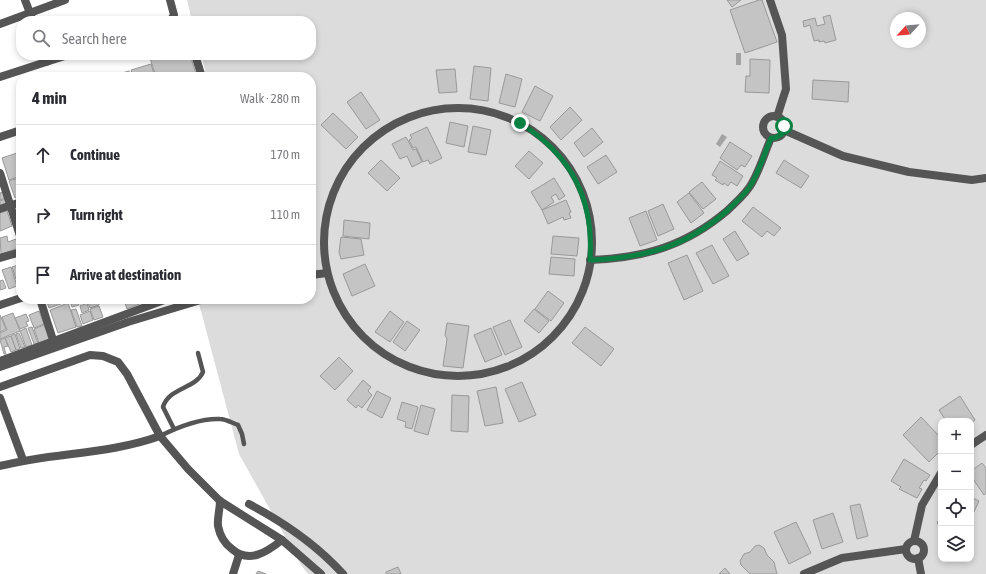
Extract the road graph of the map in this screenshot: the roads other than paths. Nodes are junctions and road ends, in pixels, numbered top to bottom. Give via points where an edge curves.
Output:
1 (25, 0) edge
2 (65, 0) edge
3 (170, 0) edge
4 (770, 0) edge
5 (30, 13) junction
6 (22, 16) edge
7 (31, 16) edge
8 (173, 16) edge
9 (16, 18) edge
10 (0, 24) edge
11 (40, 60) edge
12 (197, 60) edge
13 (200, 72) edge
14 (0, 77) edge
15 (777, 117) junction
16 (784, 130) junction
17 (16, 132) edge
18 (0, 137) edge
19 (771, 138) junction
20 (0, 173) edge
21 (986, 178) edge
22 (16, 204) edge
23 (10, 206) junction
24 (0, 209) edge
25 (16, 224) edge
26 (16, 253) edge
27 (0, 258) edge
28 (590, 260) junction
29 (327, 273) junction
30 (316, 274) edge
31 (16, 300) edge
32 (42, 304) edge
33 (147, 304) edge
34 (187, 304) edge
35 (0, 305) edge
36 (53, 340) junction
37 (198, 353) dead end
38 (0, 361) edge
39 (0, 367) edge
40 (0, 387) edge
41 (0, 398) edge
42 (174, 429) junction
43 (986, 435) edge
44 (160, 436) junction
45 (974, 443) edge
46 (244, 444) dead end
47 (22, 460) junction
48 (0, 466) edge
49 (938, 478) edge
50 (220, 501) junction
51 (250, 504) dead end
52 (282, 540) junction
53 (914, 541) junction
54 (906, 549) junction
55 (239, 555) junction
56 (918, 558) junction
57 (232, 574) edge
58 (320, 574) edge
59 (343, 574) edge
60 (804, 574) edge
61 (921, 574) edge

1 - 5 street
2 - 5 street
3 - 8 street
4 - 15 street via 782,35 786,89
5 - 6 street
5 - 7 street
9 - 10 street
11 - 14 street
12 - 13 street
15 - 16 street via 783,122
15 - 19 street via 769,118 764,124 765,132
16 - 19 street via 779,137
16 - 21 street via 843,156 909,172 972,180
17 - 18 street
19 - 28 street via 752,184 735,203 698,233 656,251 617,260
20 - 23 street
22 - 23 street
23 - 24 street
23 - 25 street
26 - 27 street
28 - 29 street via 586,282 577,303 551,339 515,364 486,373 457,376 427,373 399,363 374,347 345,314
28 - 29 street via 590,226 585,200 566,163 532,130 501,115 461,107 421,112 402,119 368,142 346,168 333,192 327,212 324,232
29 - 30 street
31 - 35 street
32 - 36 street
33 - 36 street
34 - 39 street
36 - 38 street
37 - 42 lane via 204,372 201,378 172,394 164,402 163,407
40 - 44 street via 90,355 103,356 118,362 127,374
41 - 47 street
42 - 44 lane
42 - 46 lane via 204,420 221,419 238,425
43 - 45 street
44 - 47 street via 101,451
44 - 50 street
47 - 48 street
49 - 53 street via 922,504
50 - 52 street
50 - 55 street via 218,526 225,543
51 - 59 street via 307,539
52 - 55 street via 267,552 254,556
52 - 58 street
53 - 54 street via 908,543
53 - 56 street via 920,543 923,548 923,554
54 - 56 street via 909,557
54 - 60 street via 842,558
55 - 57 street
56 - 61 street

